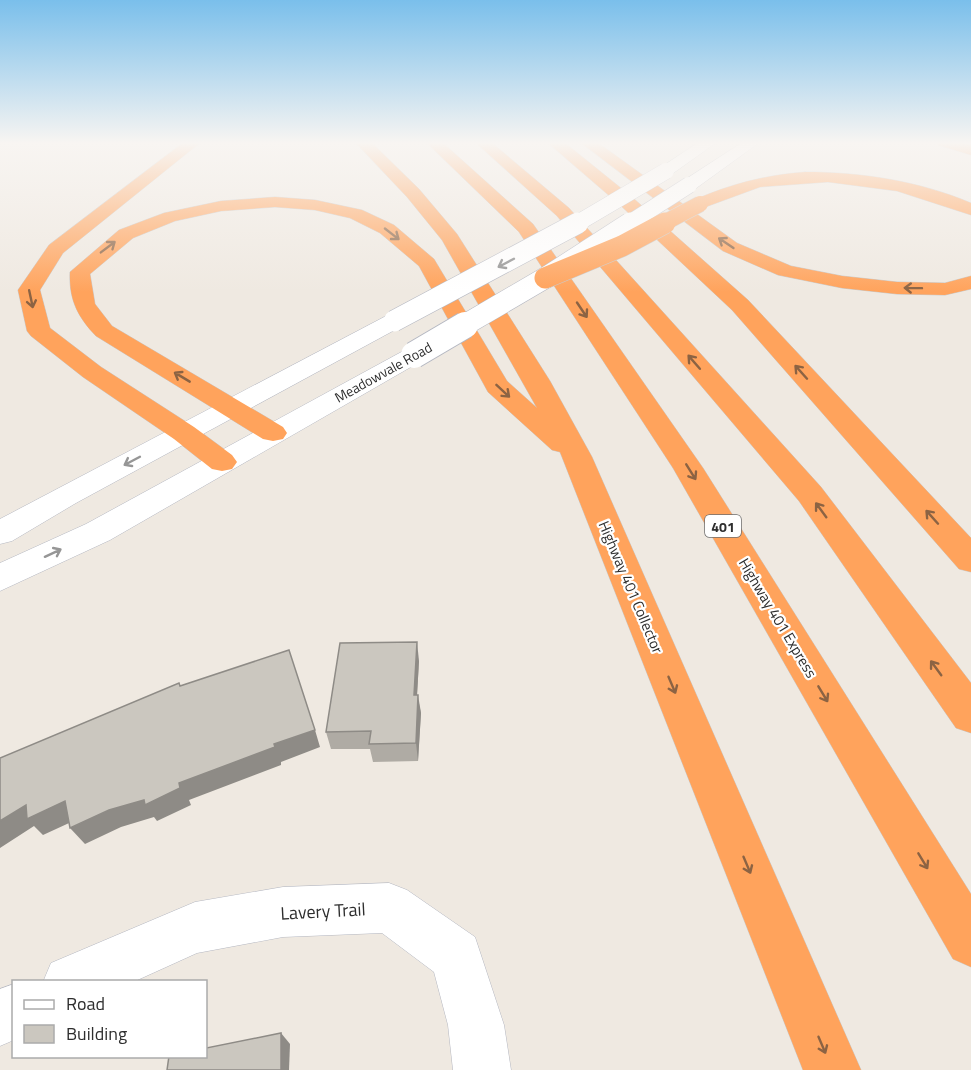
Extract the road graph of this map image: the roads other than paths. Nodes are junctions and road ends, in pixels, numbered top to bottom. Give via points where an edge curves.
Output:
1 (130, 192) edge
2 (411, 192) edge
3 (487, 192) edge
4 (540, 192) edge
5 (615, 192) edge
6 (631, 192) edge
7 (655, 192) edge
8 (678, 192) edge
9 (726, 192) edge
10 (921, 192) edge
11 (447, 206) dead end
12 (971, 210) edge
13 (450, 238) junction
14 (545, 278) junction
15 (971, 282) edge
16 (231, 408) junction
17 (184, 433) junction
18 (273, 433) junction
19 (577, 457) junction
20 (222, 462) junction
21 (0, 533) edge
22 (971, 560) edge
23 (0, 578) edge
24 (971, 715) edge
25 (971, 941) edge
26 (72, 980) edge
27 (482, 1070) edge
28 (832, 1070) edge

1 -> 17 highway via 56,249 29,290 39,331 92,372
2 - 13 highway, Highway 401 Collector
3 -> 25 highway, Highway 401 Express / 401 via 526,228 688,468
24 -> 4 highway via 810,494 563,212
22 -> 5 highway via 740,305
6 -> 16 main road, bridge via 544,243
15 -> 7 highway via 945,289 897,288 785,271 730,247
8 - 14 main road, Meadowvale Road, bridge
9 - 14 highway, bridge via 622,246
10 - 12 highway, bridge
11 - 13 highway
13 - 19 highway, Highway 401 Collector via 537,381
14 - 18 main road, Meadowvale Road, bridge
16 - 17 main road
16 - 18 highway
16 -> 19 highway via 104,331 88,315 80,297 80,272 126,234 170,217 221,206 275,202 315,205 356,214 387,229 427,263 496,386
17 - 20 highway
17 -> 21 main road
18 - 20 main road, Meadowvale Road
19 -> 28 highway, Highway 401 Collector
23 -> 20 main road, Meadowvale Road via 98,532
26 - 27 main road, Lavery Trail via 195,928 283,912 389,908 456,956 476,1025

